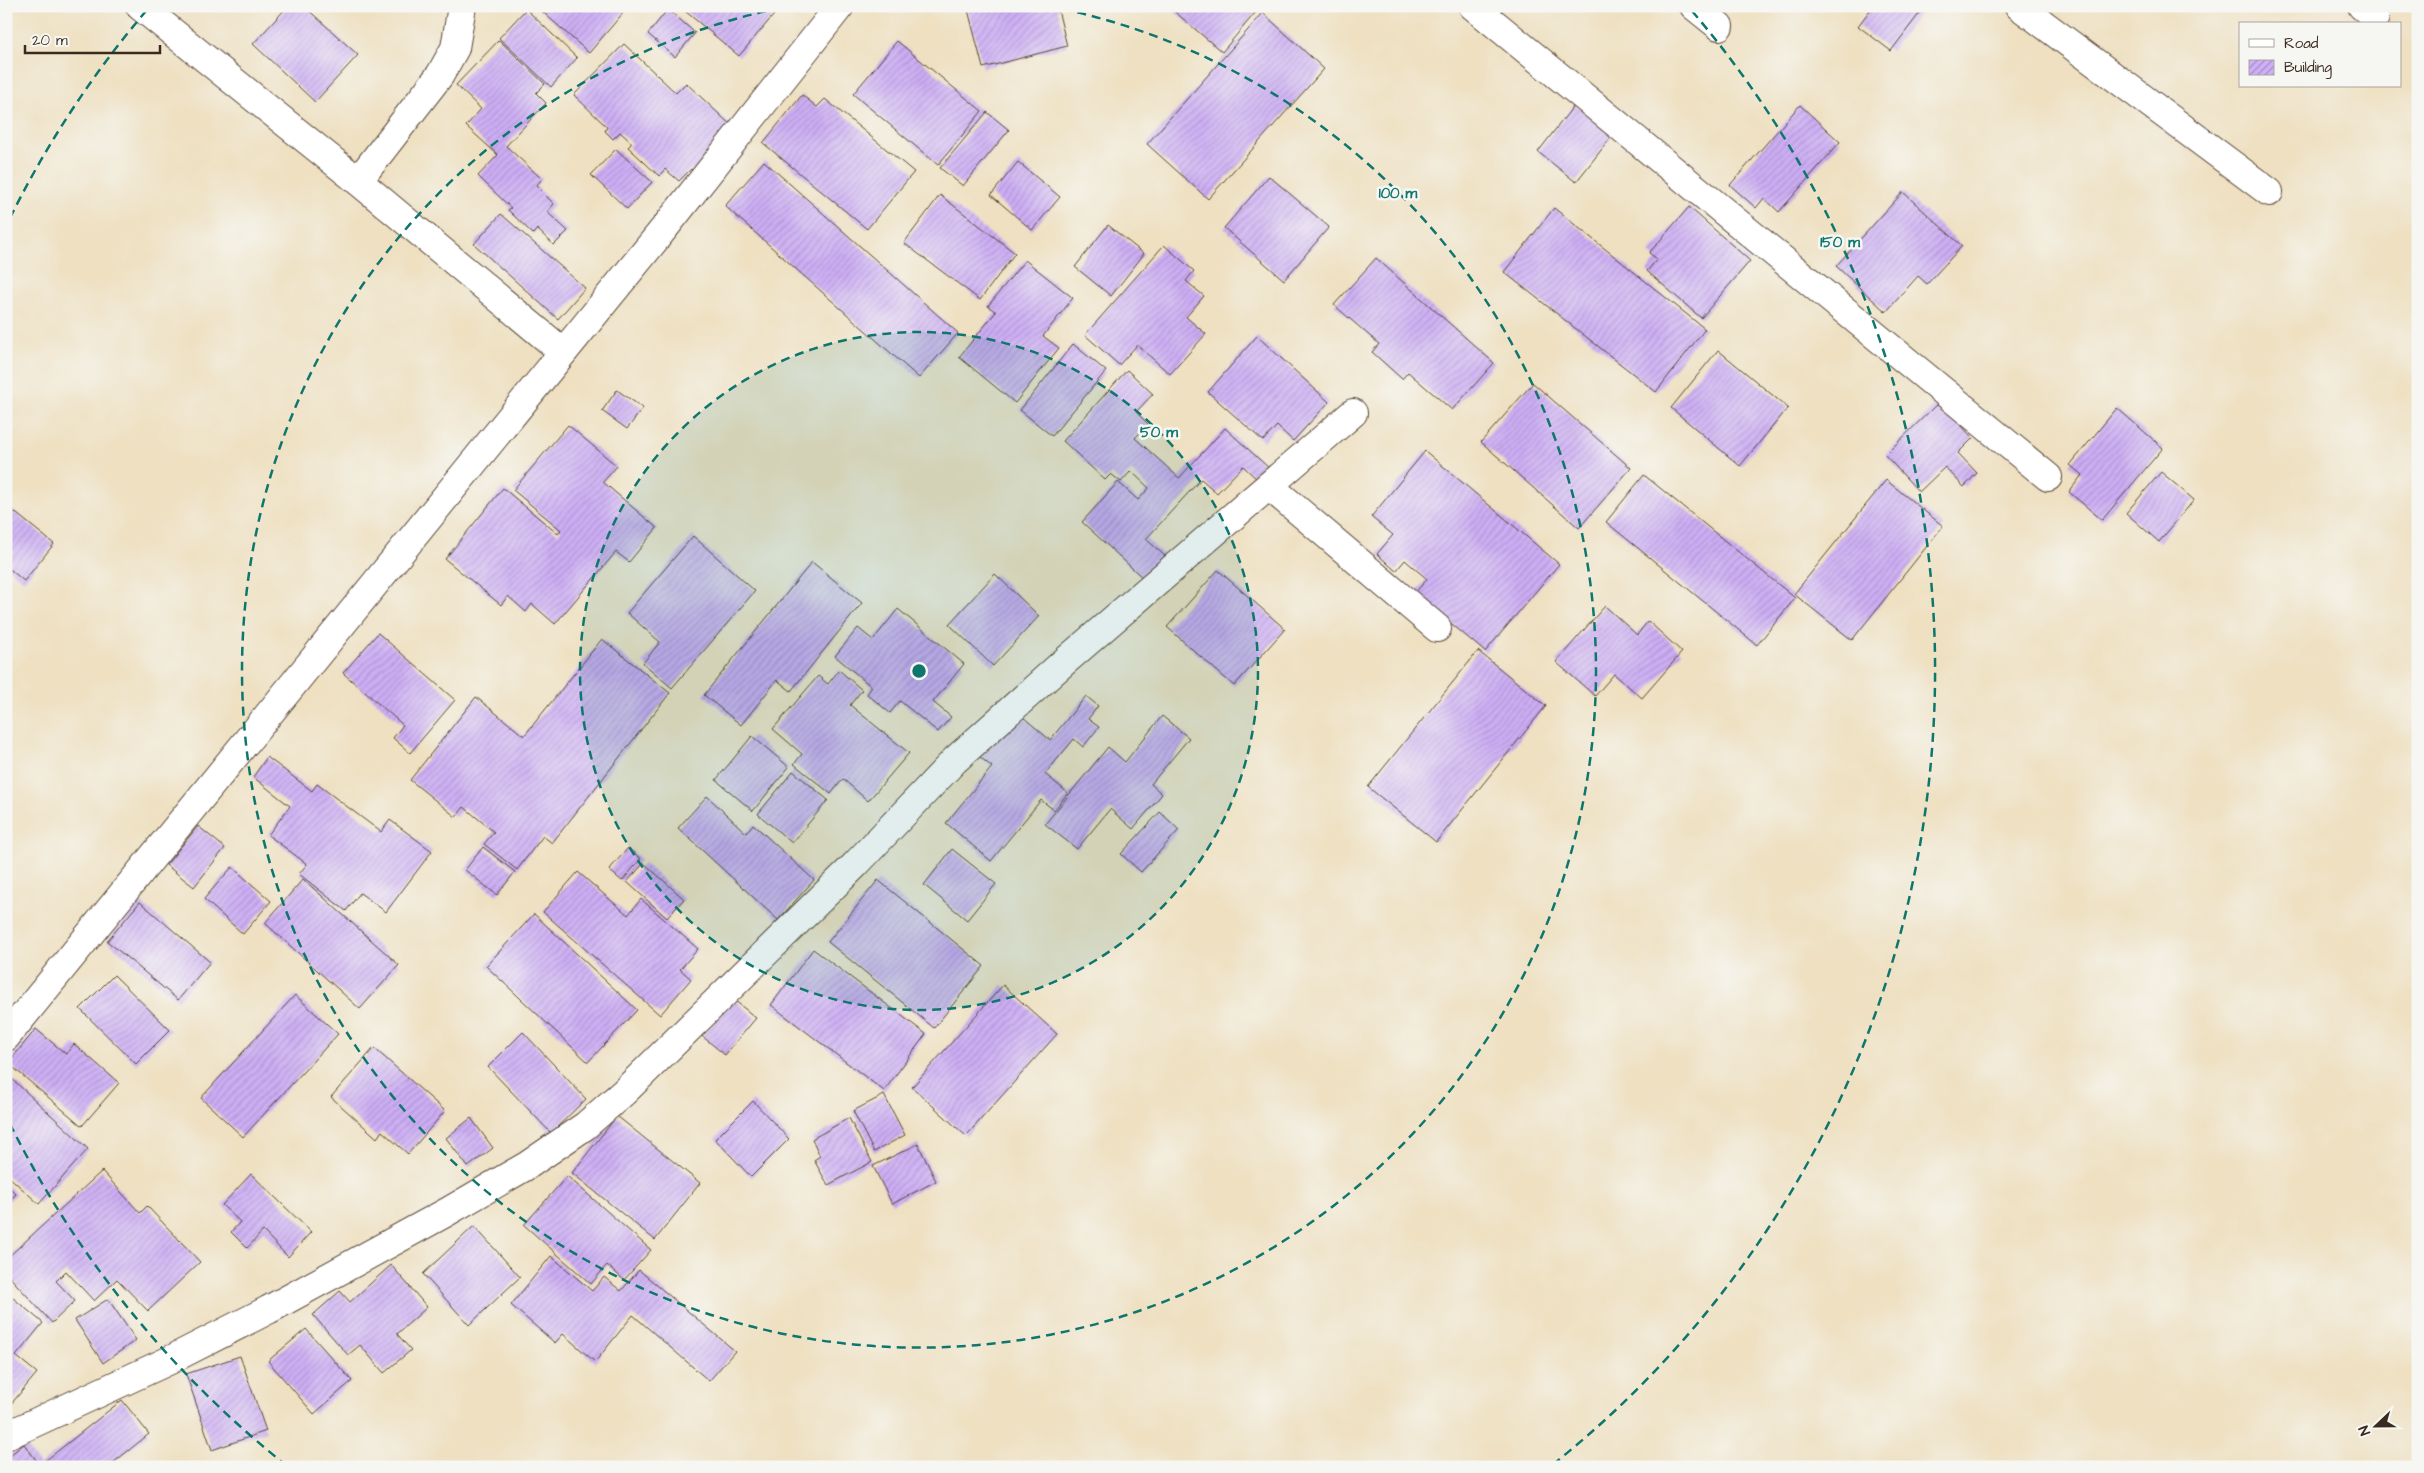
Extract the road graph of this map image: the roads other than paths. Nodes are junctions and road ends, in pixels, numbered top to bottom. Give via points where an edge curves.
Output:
1 (140, 6) edge
2 (462, 6) edge
3 (840, 6) edge
4 (1473, 6) edge
5 (1694, 6) edge
6 (2019, 6) edge
7 (1718, 26) dead end
8 (358, 181) junction
9 (2269, 192) dead end
10 (563, 352) junction
11 (1353, 413) dead end
12 (2048, 477) dead end
13 (1269, 486) junction
14 (1437, 628) dead end
15 (6, 1037) edge
16 (6, 1436) edge

1 - 8 street
2 - 8 street via 455,48 440,75
3 - 10 street
4 - 12 street
5 - 7 street
6 - 9 street
8 - 10 street
10 - 15 street
11 - 13 street
13 - 14 street
13 - 16 street via 955,760 855,865 624,1092 585,1126 528,1165 268,1310 168,1361

